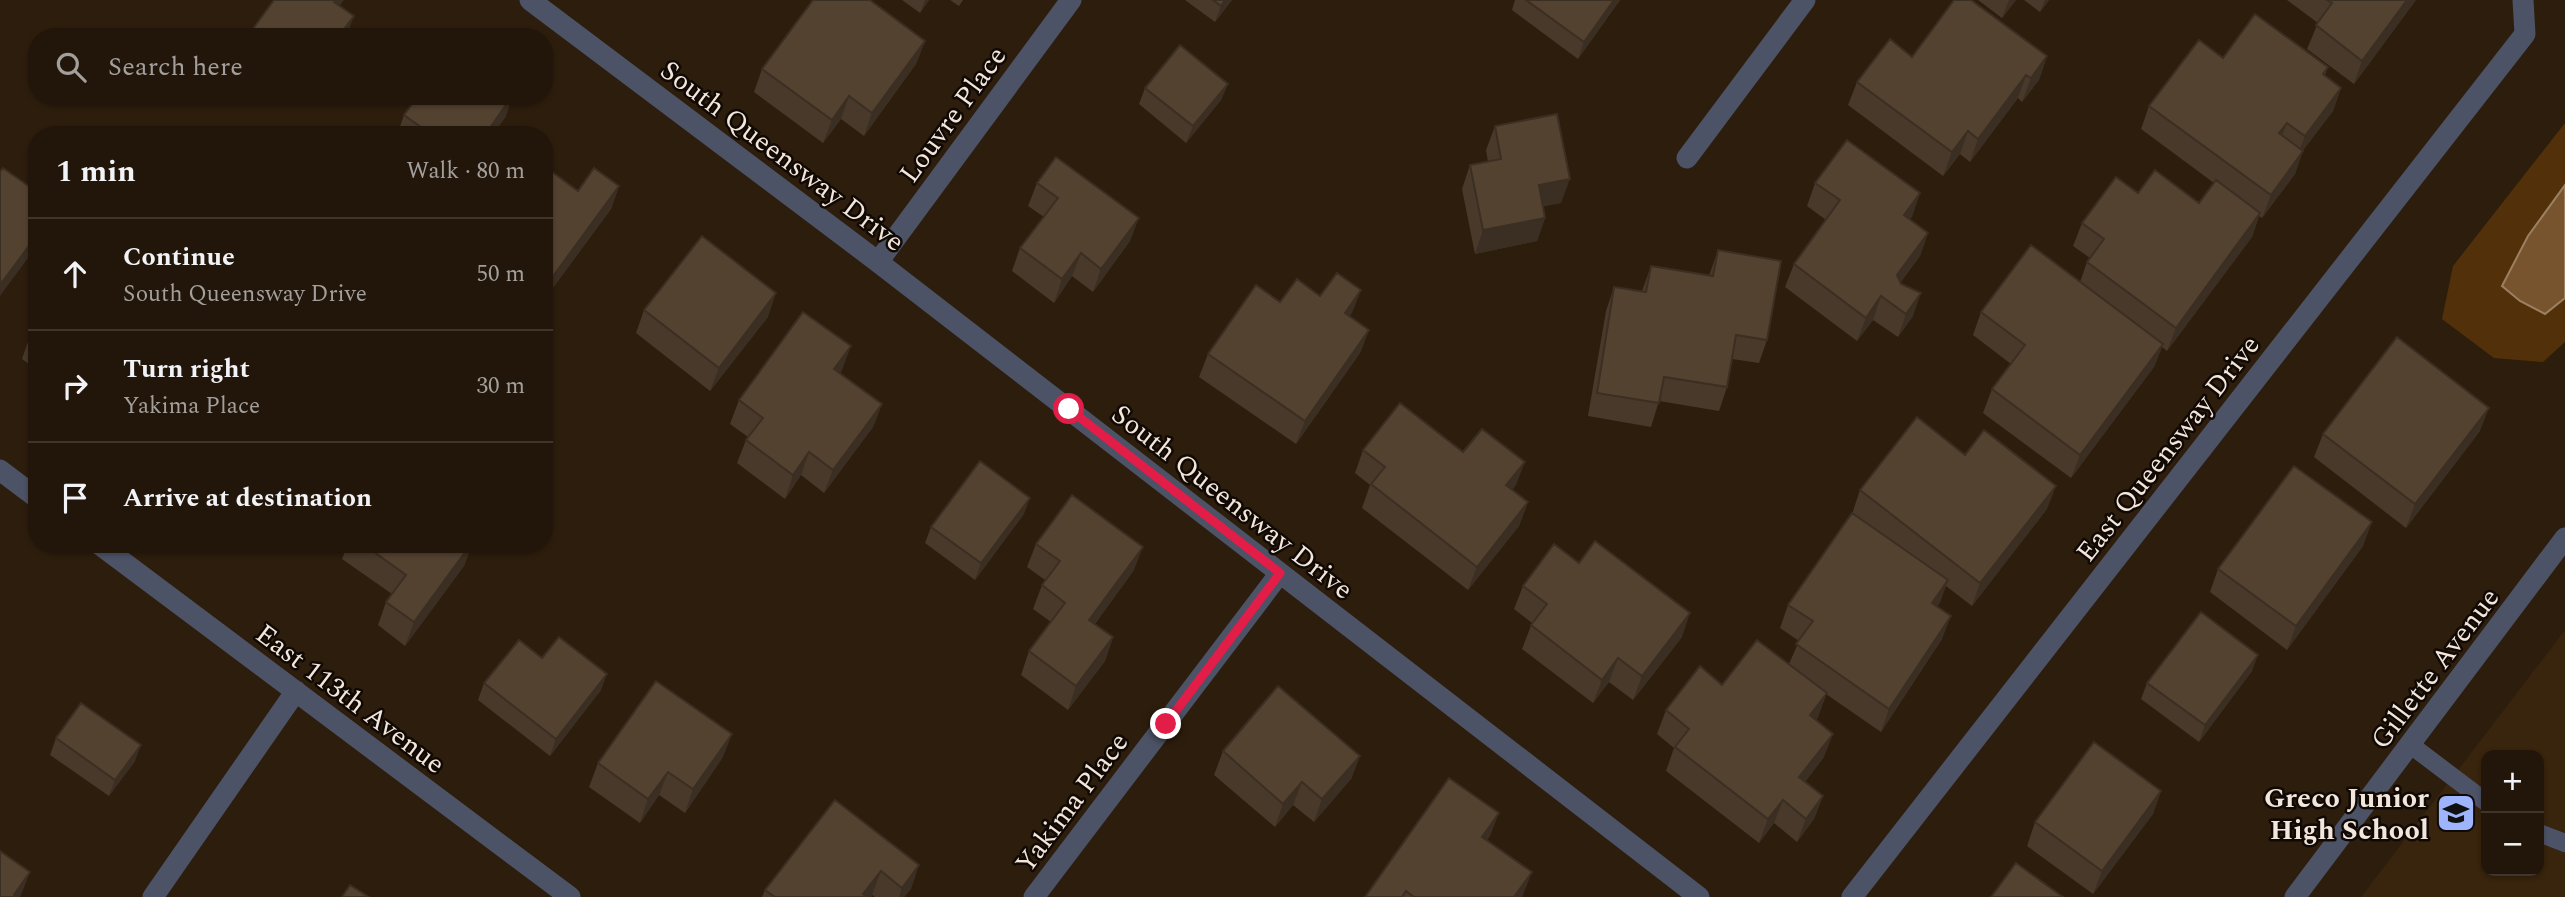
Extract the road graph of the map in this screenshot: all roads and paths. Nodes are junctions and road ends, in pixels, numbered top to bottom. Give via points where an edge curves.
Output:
1 (530, 0) edge
2 (1071, 0) edge
3 (1805, 0) edge
4 (2523, 0) edge
5 (1687, 158) dead end
6 (878, 262) junction
7 (0, 470) edge
8 (28, 491) edge
9 (2565, 538) edge
10 (111, 553) edge
11 (1280, 573) junction
12 (296, 691) junction
13 (2412, 746) junction
14 (2481, 798) edge
15 (2544, 835) edge
16 (2565, 843) edge
17 (153, 897) edge
18 (570, 897) edge
19 (1034, 897) edge
20 (1699, 897) edge
21 (1852, 897) edge
22 (2295, 897) edge

1 - 6 street, South Queensway Drive
2 - 6 street, Louvre Place
3 - 5 street
4 - 21 street, East Queensway Drive via 2525,34
6 - 11 street, South Queensway Drive
7 - 8 street
9 - 13 street, Gillette Avenue
10 - 12 street, East 113th Avenue
11 - 19 street, Yakima Place
11 - 20 street, South Queensway Drive
12 - 17 street
12 - 18 street, East 113th Avenue
13 - 14 lane
13 - 22 street, Gillette Avenue
15 - 16 lane

